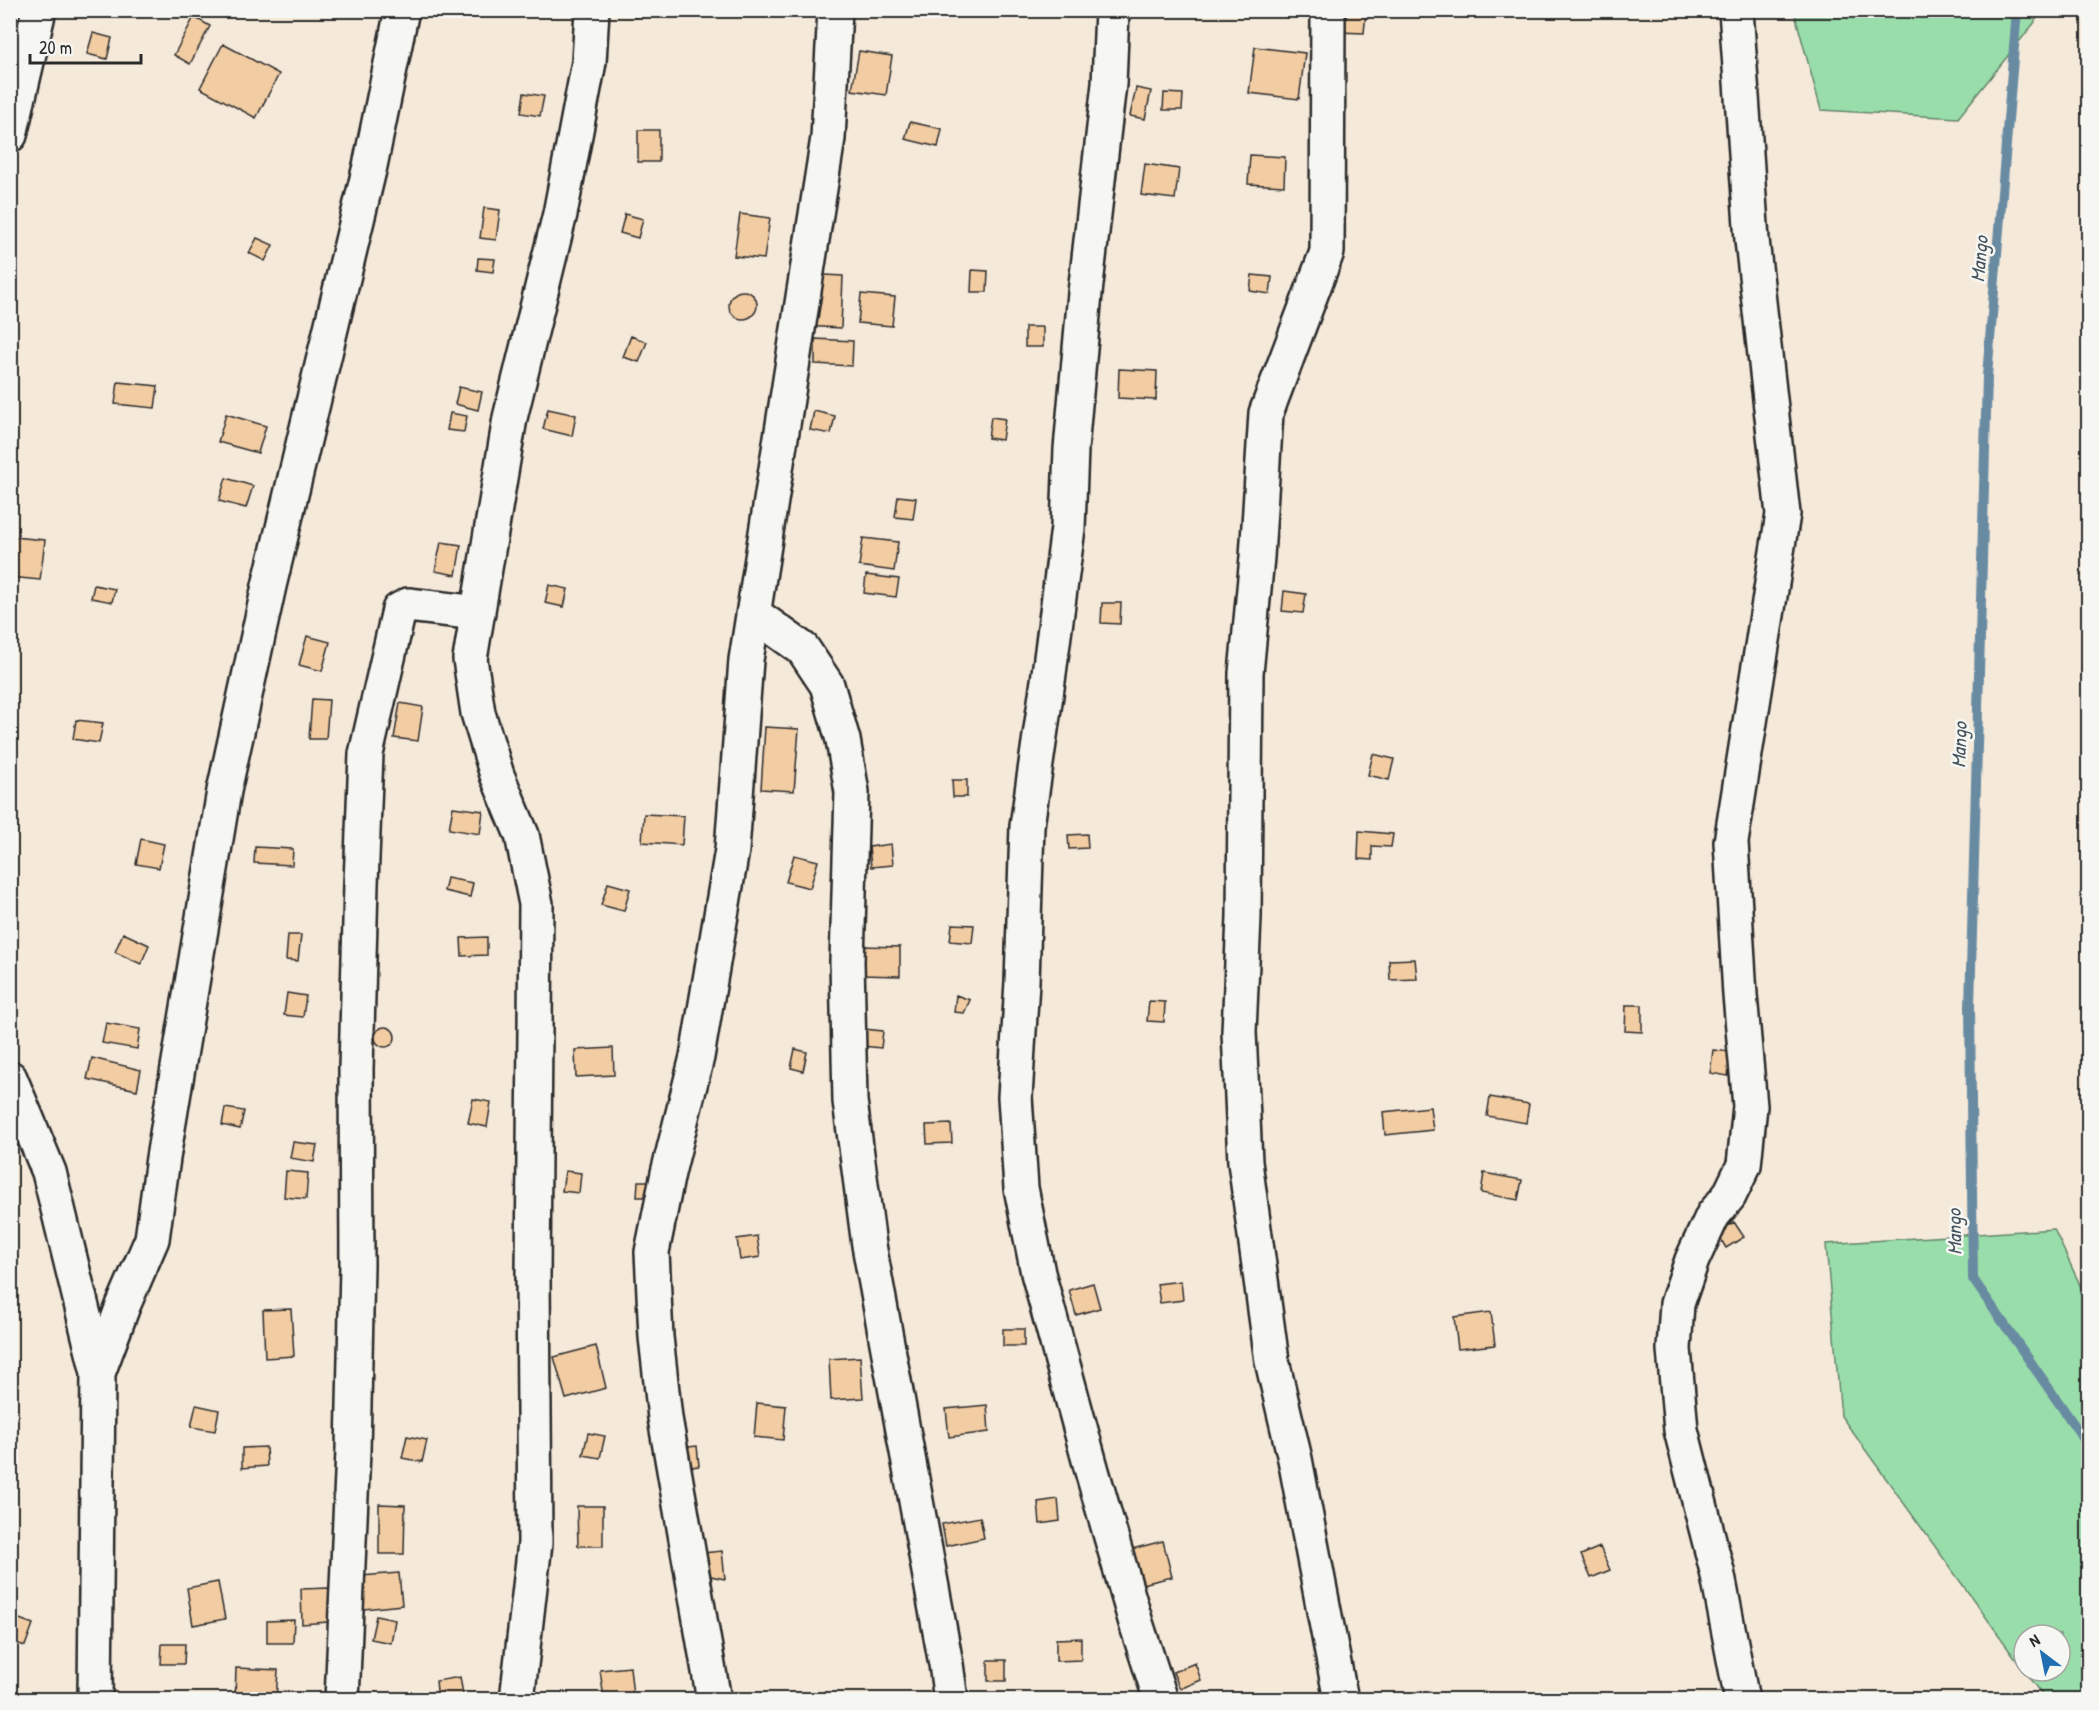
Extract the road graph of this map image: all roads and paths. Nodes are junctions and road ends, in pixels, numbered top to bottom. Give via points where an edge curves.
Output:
1 (39, 10) edge
2 (402, 10) edge
3 (592, 10) edge
4 (834, 10) edge
5 (1112, 10) edge
6 (1328, 10) edge
7 (1736, 10) edge
8 (10, 135) edge
9 (477, 613) junction
10 (754, 614) junction
11 (10, 1078) edge
12 (98, 1373) junction
13 (95, 1700) edge
14 (342, 1700) edge
15 (517, 1700) edge
16 (714, 1700) edge
17 (951, 1700) edge
18 (1161, 1700) edge
19 (1341, 1700) edge
20 (1742, 1700) edge

1 - 8 street
2 - 12 street via 370,166 269,586 225,791 152,1239
3 - 9 street via 589,62 562,202 510,418
4 - 10 street via 828,138
5 - 18 street via 1109,84 1071,449 1068,528 1026,826 1015,1097 1021,1188 1038,1273 1104,1515
6 - 19 street via 1327,252 1266,412 1246,673 1239,1032 1245,1162 1272,1361
7 - 20 street via 1752,240 1783,514 1731,842 1750,1106 1744,1165 1729,1196 1713,1215 1692,1260 1677,1304 1674,1350 1681,1430 1717,1571
9 - 14 street via 408,605 399,610 366,754 356,1069 353,1439
9 - 15 street via 470,659 478,713 522,835 536,904 535,1543
10 - 16 street via 746,660 732,850 697,1057 652,1252 665,1418
10 - 17 street via 803,649 827,686 843,740 852,792 847,961 850,1101 869,1245
11 - 12 street via 49,1172
12 - 13 street

